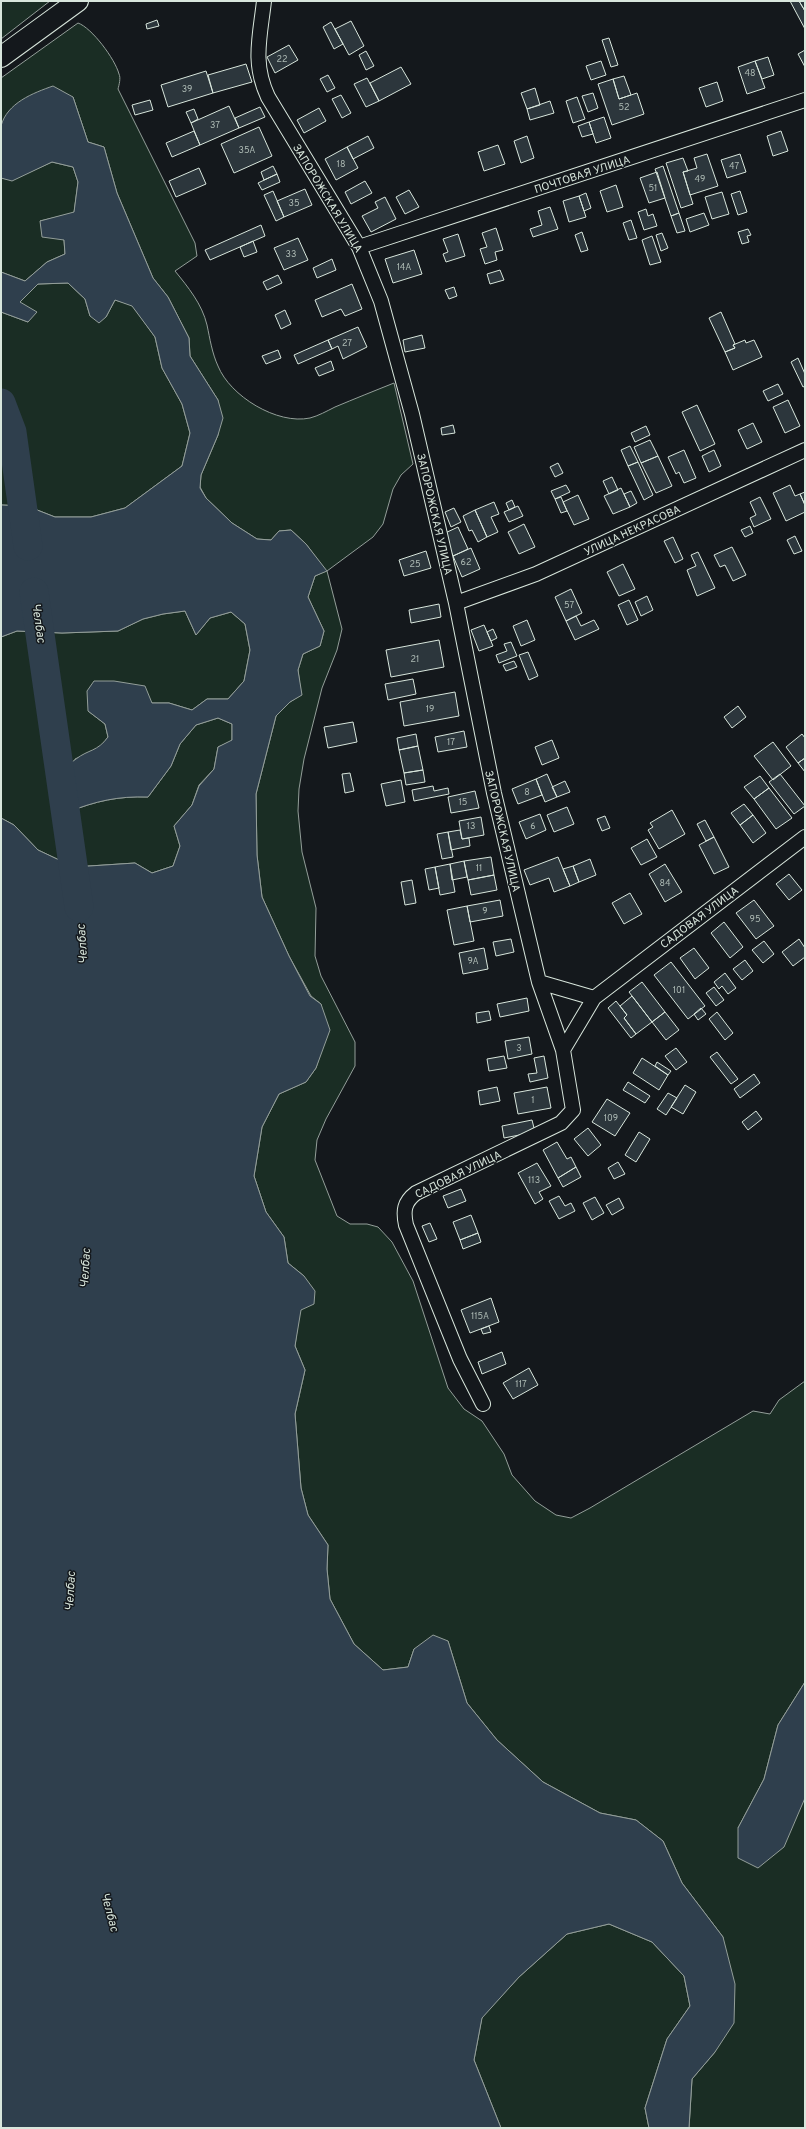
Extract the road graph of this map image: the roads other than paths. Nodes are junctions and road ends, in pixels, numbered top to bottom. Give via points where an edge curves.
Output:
1 (78, 1) edge
2 (264, 1) edge
3 (1, 57) edge
4 (805, 100) edge
5 (359, 247) junction
6 (805, 450) edge
7 (456, 603) junction
8 (805, 836) edge
9 (539, 982) junction
10 (594, 998) junction
11 (563, 1050) junction
12 (483, 1404) dead end

1 - 3 main road
2 - 5 street, ЗАПОРОЖСКАЯ УЛИЦА via 257,60 260,81
4 - 5 street, ПОЧТОВАЯ УЛИЦА
5 - 7 street, ЗАПОРОЖСКАЯ УЛИЦА via 381,301 412,414
6 - 7 street, УЛИЦА НЕКРАСОВА via 536,574
7 - 9 street, ЗАПОРОЖСКАЯ УЛИЦА via 494,793
8 - 10 street, САДОВАЯ УЛИЦА
9 - 10 street
9 - 11 street, ЗАПОРОЖСКАЯ УЛИЦА
10 - 11 street, САДОВАЯ УЛИЦА
11 - 12 street, САДОВАЯ УЛИЦА via 573,1110 568,1117 561,1123 416,1193 405,1206 406,1225 460,1359

